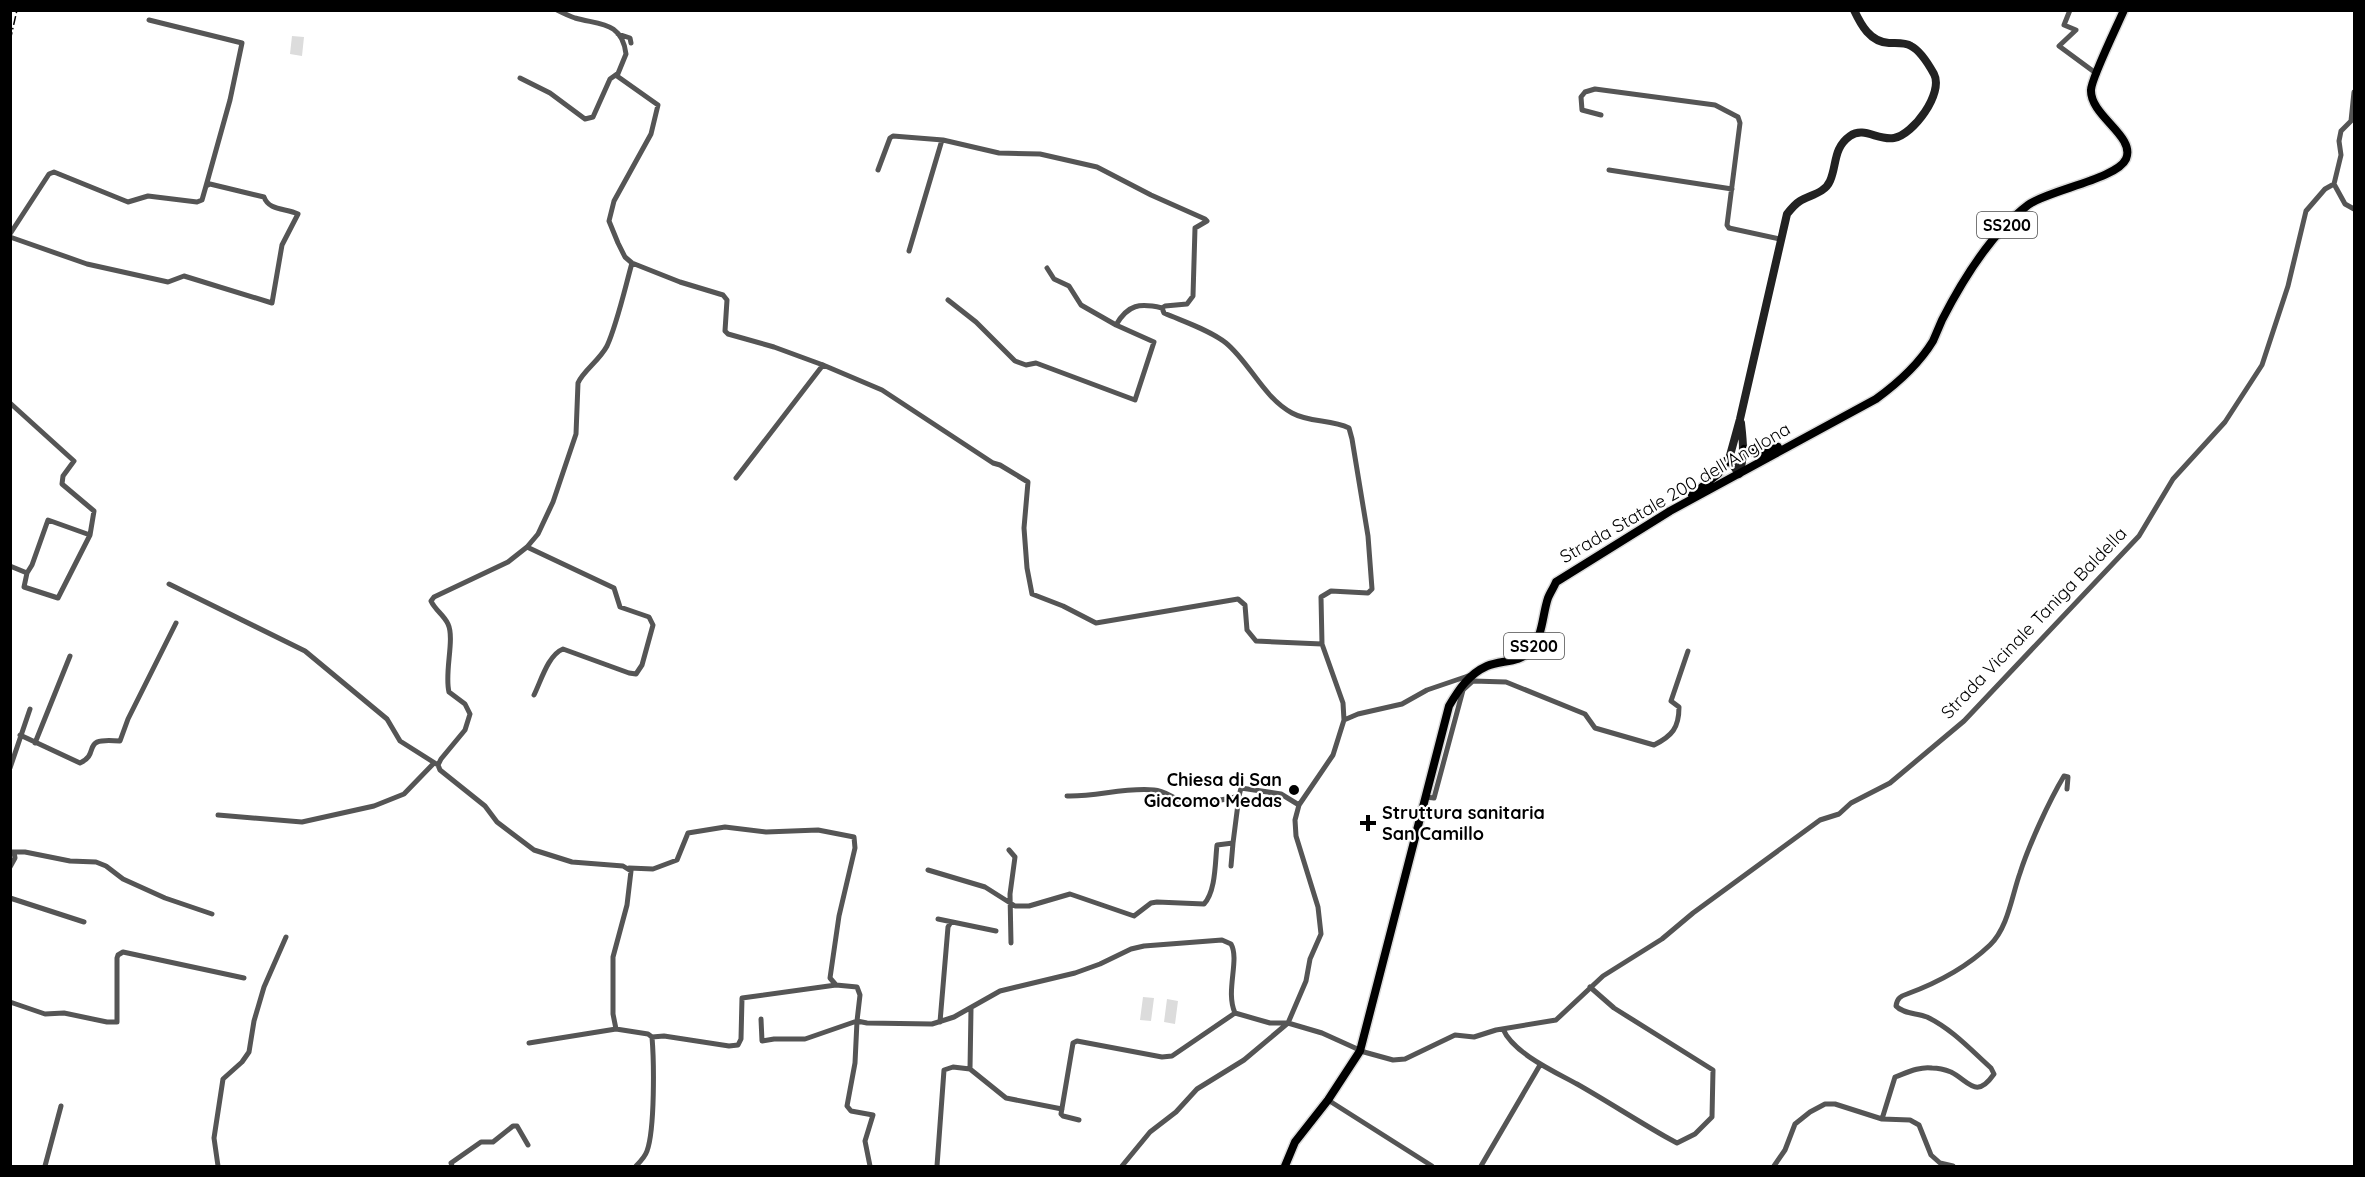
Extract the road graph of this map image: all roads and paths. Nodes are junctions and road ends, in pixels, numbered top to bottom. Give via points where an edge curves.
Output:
1 (557, 10) edge
2 (1854, 10) edge
3 (2070, 10) edge
4 (2124, 10) edge
5 (150, 20) dead end
6 (618, 34) junction
7 (631, 43) dead end
8 (617, 74) junction
9 (2097, 74) junction
10 (520, 78) dead end
11 (2355, 92) edge
12 (1601, 115) dead end
13 (942, 140) junction
14 (878, 170) dead end
15 (1609, 170) dead end
16 (2334, 184) junction
17 (206, 186) junction
18 (1732, 189) junction
19 (2355, 209) edge
20 (10, 235) edge
21 (1780, 239) junction
22 (909, 251) dead end
23 (632, 263) junction
24 (1047, 268) dead end
25 (948, 300) dead end
26 (1162, 308) junction
27 (1116, 325) junction
28 (823, 365) junction
29 (10, 403) edge
30 (1740, 419) junction
31 (1801, 439) junction
32 (1743, 449) junction
33 (1729, 459) junction
34 (1739, 474) junction
35 (736, 477) dead end
36 (1670, 512) junction
37 (90, 535) junction
38 (527, 547) junction
39 (10, 566) edge
40 (27, 573) junction
41 (169, 584) dead end
42 (176, 623) dead end
43 (1322, 644) junction
44 (1688, 651) dead end
45 (70, 656) dead end
46 (1472, 675) junction
47 (534, 695) dead end
48 (30, 709) dead end
49 (1344, 720) junction
50 (20, 735) junction
51 (35, 742) junction
52 (436, 764) junction
53 (10, 768) edge
54 (2067, 789) dead end
55 (1067, 796) dead end
56 (1239, 796) junction
57 (1426, 797) junction
58 (1299, 804) junction
59 (218, 815) dead end
60 (1233, 843) junction
61 (1009, 850) dead end
62 (12, 852) edge
63 (1231, 866) dead end
64 (10, 867) edge
65 (629, 868) junction
66 (928, 870) dead end
67 (10, 898) edge
68 (1010, 903) junction
69 (212, 914) dead end
70 (938, 919) dead end
71 (84, 922) dead end
72 (951, 922) junction
73 (996, 931) dead end
74 (286, 937) dead end
75 (1011, 943) dead end
76 (244, 978) dead end
77 (836, 985) junction
78 (1590, 987) junction
79 (10, 1002) edge
80 (971, 1009) junction
81 (1235, 1013) junction
82 (761, 1019) dead end
83 (857, 1021) junction
84 (940, 1022) junction
85 (1288, 1023) junction
86 (616, 1029) junction
87 (1503, 1029) junction
88 (652, 1037) junction
89 (1364, 1039) junction
90 (529, 1043) dead end
91 (1360, 1051) junction
92 (1375, 1056) junction
93 (1353, 1062) junction
94 (1540, 1065) junction
95 (970, 1069) junction
96 (1328, 1100) junction
97 (61, 1106) dead end
98 (1062, 1109) junction
99 (1882, 1119) junction
100 (1079, 1120) dead end
101 (528, 1145) dead end
102 (45, 1167) edge
103 (218, 1167) edge
104 (452, 1167) edge
105 (636, 1167) edge
106 (870, 1167) edge
107 (937, 1167) edge
108 (1122, 1167) edge
109 (1285, 1167) edge
110 (1432, 1167) edge
111 (1481, 1167) edge
112 (1774, 1167) edge
113 (1953, 1167) edge

1 - 6 street via 611,26
2 - 21 street via 1869,35 1885,43 1916,49 1935,76 1936,92 1913,126 1896,138 1860,132 1848,137 1835,156 1830,182 1792,207
3 - 9 street via 2064,25 2076,33 2060,46
4 - 9 main road, Strada Statale 200 dell'Anglona / SS200
5 - 17 street via 242,43
6 - 7 street via 630,38
6 - 8 street via 626,54
8 - 10 street via 610,79 593,117 585,119 550,93
8 - 23 street via 658,105 651,134 614,201 609,221
9 - 31 main road, Strada Statale 200 dell'Anglona / SS200 via 2091,90 2093,100 2096,109 2124,140 2127,156 2122,165 2030,204 2010,221 1981,254 1932,342 1906,375 1876,399
11 - 16 street via 2351,121 2341,131 2341,155
12 - 18 street via 1582,110 1582,93 1595,88 1724,108 1738,117 1740,123
13 - 14 street via 893,136
13 - 22 street
13 - 26 street via 999,153 1040,154 1097,167 1205,219 1205,224 1195,228 1194,296 1186,304
15 - 18 street
16 - 19 street via 2345,204
16 - 78 street, Strada Vicinale Taniga Baldella via 2306,211 2288,286 2262,365 2225,422 2173,479 2139,536 1964,721 1909,770 1839,814 1820,820 1662,939
17 - 20 street via 202,200 197,202 148,196 128,202 54,172
17 - 20 street via 264,197 271,207 298,214 282,245 272,303 184,276 168,282 87,264
18 - 21 street via 1729,228
21 - 30 street
23 - 28 street via 723,295 727,300 728,334
23 - 38 street via 608,345 578,383 576,434 554,502
24 - 27 street via 1054,279 1069,286 1081,305
25 - 27 street via 1015,361 1036,363 1136,400 1154,342
26 - 27 street via 1146,304 1131,307
26 - 43 street via 1164,313 1226,343 1271,396 1290,412 1310,421 1341,423 1349,428 1368,536 1372,589 1368,593 1331,591 1321,597
28 - 35 street
28 - 43 street via 882,390 1028,482 1024,528 1032,594 1096,623 1238,599 1245,605 1247,630 1256,641
29 - 37 street via 74,461 62,483 94,511
30 - 32 street
30 - 33 street
31 - 32 main road via 1758,454
31 - 34 main road, Strada Statale 200 dell'Anglona / SS200
32 - 34 street
33 - 34 street
33 - 36 main road via 1718,474
34 - 36 main road, Strada Statale 200 dell'Anglona / SS200
36 - 46 main road, Strada Statale 200 dell'Anglona / SS200 via 1556,582 1538,640 1530,652 1522,658 1489,665
37 - 40 street via 48,520
37 - 40 street via 58,598 24,587
38 - 47 street via 614,588 620,608 649,617 653,625 636,674 563,649 551,660
38 - 52 street via 491,572 431,601 449,624 449,692 465,704 470,714 465,730
39 - 40 street
41 - 52 street via 305,651 387,719 400,741
42 - 51 street via 120,741 95,742 86,760 80,763
43 - 49 street via 1343,703
44 - 57 street via 1671,701 1679,707 1679,717 1669,737 1654,745 1595,728 1585,714 1506,682 1473,681 1463,690 1434,798
45 - 51 street
46 - 49 street via 1427,690 1402,704
46 - 57 main road, Strada Statale 200 dell'Anglona / SS200 via 1449,706
48 - 50 street
49 - 58 street via 1334,755
50 - 51 street
50 - 53 street
52 - 59 street via 404,794 374,806 302,822
52 - 65 street via 497,822 534,850 572,862
54 - 99 street via 2068,777 2064,776 2020,870 1999,933 1991,943 1933,985 1900,996 1897,1001 1896,1006 1902,1011 1914,1012 1945,1027 1994,1074 1988,1083 1977,1087 1965,1084 1951,1072 1930,1067 1895,1077
55 - 56 street via 1144,789 1166,792 1183,801
56 - 58 street via 1241,788 1250,789 1281,794
56 - 60 street
57 - 89 main road, Strada Statale 200 dell'Anglona / SS200
58 - 85 street via 1296,836 1318,907 1321,934
60 - 63 street
60 - 68 street via 1217,845 1211,887 1204,904 1151,903 1134,916 1070,894 1029,906
61 - 68 street via 1014,857
62 - 64 street via 15,858
62 - 69 street via 96,862 165,898
65 - 77 street via 653,869 677,861 688,833 724,827 766,832 818,830 854,837 830,978
65 - 86 street via 627,905 613,957
66 - 68 street via 985,887
67 - 71 street
68 - 75 street
70 - 72 street
72 - 73 street
72 - 84 street
74 - 103 street via 264,987 249,1052 224,1079 214,1138
76 - 79 street via 123,952 117,958 117,1022 64,1012 45,1014
77 - 83 street via 857,987
77 - 88 street via 742,998 738,1045
78 - 87 street, Strada Vicinale Taniga Baldella via 1556,1020
78 - 94 street via 1614,1008 1713,1070 1712,1117 1695,1134 1677,1143
80 - 81 street via 1000,991 1075,973 1131,949 1222,940 1235,951 1231,975
80 - 84 street
80 - 95 street
81 - 85 street, Strada Vicinale Taniga Baldella via 1270,1023
81 - 98 street via 1172,1056 1073,1043
82 - 83 street via 762,1041 805,1039
83 - 84 street
83 - 106 street via 847,1106 851,1111 873,1115 865,1141
85 - 91 street, Strada Vicinale Taniga Baldella via 1322,1033
85 - 108 street via 1244,1060 1197,1089 1150,1132
86 - 88 street
86 - 90 street
87 - 92 street, Strada Vicinale Taniga Baldella via 1474,1037 1455,1035 1405,1059
87 - 94 street
88 - 105 street via 649,1137 647,1152
89 - 91 main road, Strada Statale 200 dell'Anglona / SS200
89 - 92 street via 1365,1048
91 - 92 street, Strada Vicinale Taniga Baldella
91 - 93 main road, Strada Statale 200 dell'Anglona / SS200
92 - 93 street, Strada Vicinale Taniga Baldella
93 - 96 main road, Strada Statale 200 dell'Anglona / SS200
94 - 111 street
95 - 98 street via 1006,1098
95 - 107 street via 944,1070
96 - 109 main road, Strada Statale 200 dell'Anglona / SS200 via 1295,1142
96 - 110 street
97 - 102 street
98 - 100 street via 1063,1116
99 - 112 street via 1825,1104 1795,1124
99 - 113 street via 1910,1119 1919,1125 1931,1155
101 - 104 street via 517,1126 513,1126 493,1142 482,1142 451,1163

